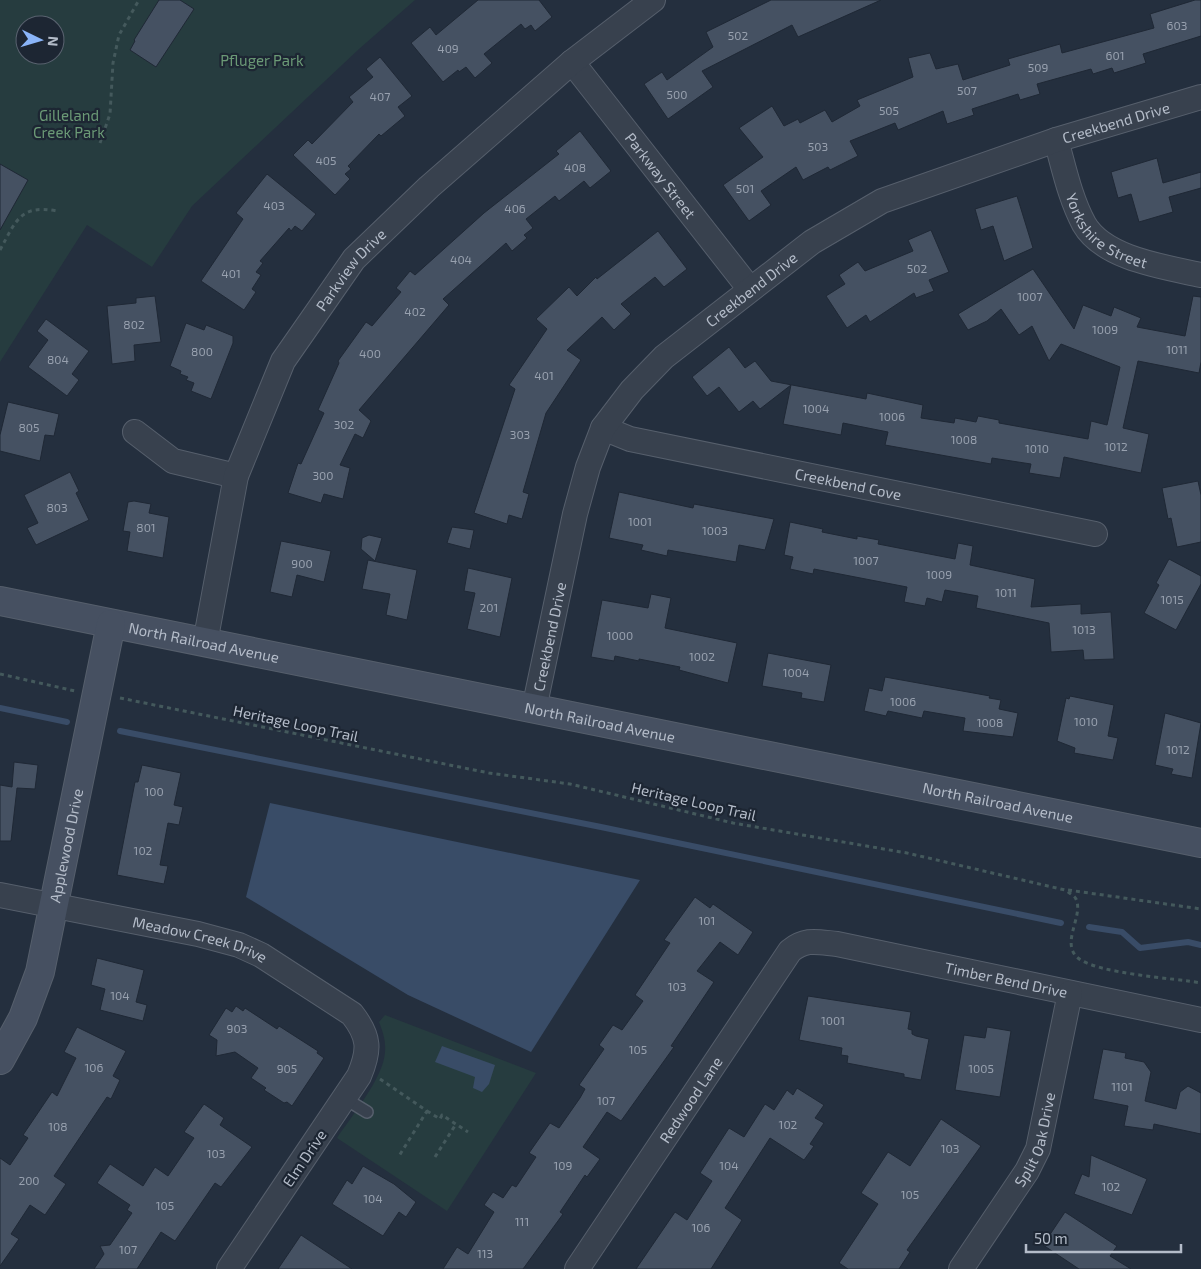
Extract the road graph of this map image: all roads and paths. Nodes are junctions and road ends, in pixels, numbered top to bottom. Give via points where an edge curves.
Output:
1 (139, 0) edge
2 (653, 0) edge
3 (572, 62) junction
4 (1201, 97) edge
5 (1056, 140) junction
6 (100, 143) dead end
7 (57, 211) dead end
8 (0, 250) edge
9 (1201, 275) edge
10 (749, 288) junction
11 (604, 428) junction
12 (135, 432) dead end
13 (236, 476) junction
14 (1095, 534) dead end
15 (0, 602) edge
16 (111, 624) junction
17 (205, 643) junction
18 (0, 674) edge
19 (80, 692) dead end
20 (118, 698) dead end
21 (534, 709) junction
22 (1201, 843) edge
23 (1065, 890) junction
24 (0, 895) edge
25 (55, 904) junction
26 (1201, 908) edge
27 (812, 941) joint
28 (1201, 983) edge
29 (1070, 993) junction
30 (1201, 1020) edge
31 (367, 1043) joint
32 (0, 1060) edge
33 (380, 1078) dead end
34 (344, 1098) junction
35 (427, 1111) junction
36 (367, 1112) dead end
37 (456, 1124) junction
38 (468, 1132) dead end
39 (398, 1156) dead end
40 (435, 1158) dead end
41 (229, 1269) edge
42 (576, 1269) edge
43 (961, 1269) edge

1 - 6 path via 119,35 112,63 110,114
2 - 3 street, Parkview Drive
3 - 10 street, Parkway Street
3 - 13 street, Parkview Drive via 429,186 354,259 283,361
4 - 5 street, Creekbend Drive
5 - 9 street, Yorkshire Street via 1071,194 1085,225 1097,239 1132,258
5 - 10 street, Creekbend Drive via 882,201 812,242
7 - 8 path via 42,208 27,211 17,219
10 - 11 street, Creekbend Drive via 664,357 632,390
11 - 14 street, Creekbend Cove via 630,439
11 - 21 street, Creekbend Drive via 574,514
12 - 13 street via 173,461
13 - 17 street, Parkview Drive
15 - 16 street, North Railroad Avenue
16 - 17 street, North Railroad Avenue
16 - 25 street, Applewood Drive
17 - 21 street, North Railroad Avenue
18 - 19 path
20 - 23 path, Heritage Loop Trail via 489,773 570,784 733,823 907,853
21 - 22 street, North Railroad Avenue
23 - 26 path, Heritage Loop Trail
23 - 28 path via 1076,897 1078,903 1072,942 1076,956 1084,962 1130,973
24 - 25 street, Meadow Creek Drive
25 - 31 street, Meadow Creek Drive via 198,934 246,948 352,1014 362,1027
25 - 32 street, Applewood Drive via 40,972 24,1018
27 - 29 street, Timber Bend Drive
27 - 42 street, Redwood Lane via 800,943 790,951
29 - 30 street, Timber Bend Drive
29 - 43 street, Split Oak Drive via 1038,1149 1028,1171
31 - 34 street, Elm Drive via 366,1060
33 - 35 path
34 - 36 lane
34 - 41 street, Elm Drive
35 - 37 path
35 - 39 path
37 - 38 path
37 - 40 path

